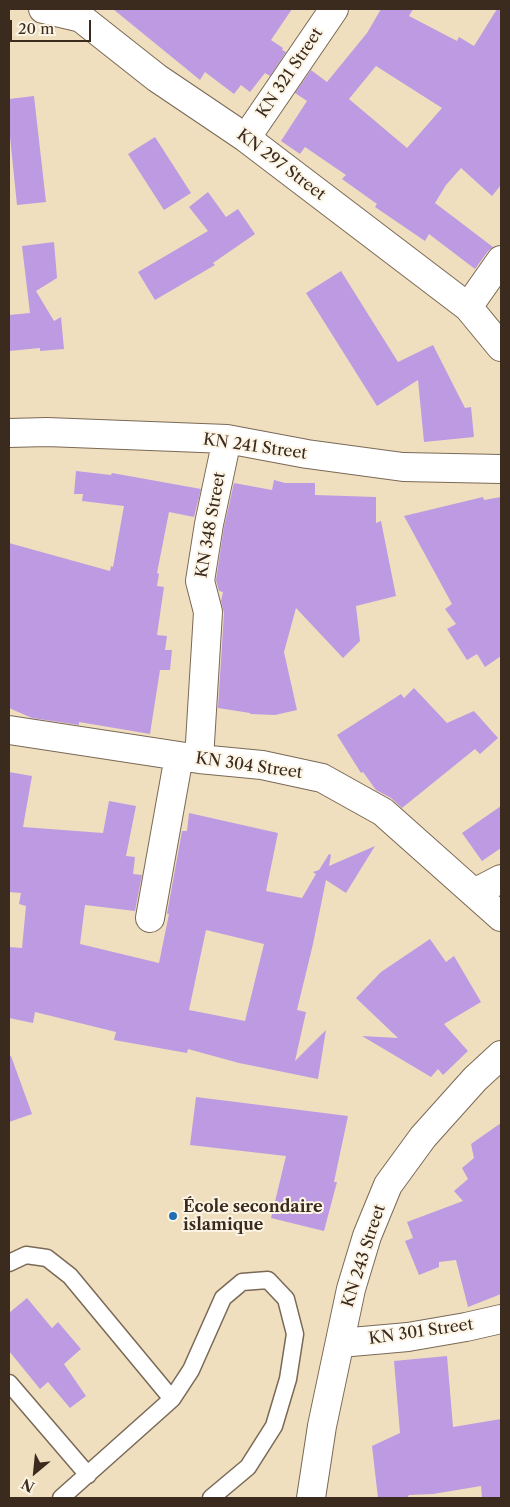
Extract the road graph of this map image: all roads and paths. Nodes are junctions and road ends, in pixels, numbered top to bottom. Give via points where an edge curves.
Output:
1 (43, 9) edge
2 (334, 9) edge
3 (82, 13) edge
4 (246, 138) junction
5 (501, 260) edge
6 (468, 307) junction
7 (501, 347) edge
8 (9, 433) edge
9 (227, 439) junction
10 (501, 469) edge
11 (9, 730) edge
12 (189, 758) junction
13 (501, 879) edge
14 (474, 893) junction
15 (501, 917) edge
16 (150, 918) dead end
17 (501, 1055) edge
18 (9, 1263) edge
19 (501, 1319) edge
20 (340, 1343) junction
21 (9, 1383) edge
22 (172, 1399) junction
23 (88, 1476) junction
24 (61, 1498) edge
25 (211, 1498) edge
26 (311, 1498) edge

1 - 3 street, KN 297 Street
2 - 4 street, KN 321 Street
3 - 4 street, KN 297 Street via 157,78
4 - 6 street, KN 297 Street
5 - 6 street
6 - 7 street, KN 297 Street
8 - 9 street, KN 241 Street
9 - 10 street, KN 241 Street via 403,467
9 - 12 street, KN 348 Street via 200,580 208,612
11 - 12 street, KN 304 Street
12 - 14 street, KN 304 Street via 262,765 322,778 383,812
12 - 16 street, KN 348 Street
13 - 14 street
14 - 15 street, KN 304 Street
17 - 20 street, KN 243 Street via 423,1137 388,1185 367,1236
18 - 22 lane via 26,1255 47,1258 70,1276
19 - 20 street, KN 301 Street via 408,1337
20 - 26 street, KN 243 Street
21 - 23 lane
22 - 23 lane
22 - 25 lane via 191,1370 223,1298 242,1282 268,1280 286,1298 295,1334 288,1379 274,1426 248,1466
23 - 24 lane

